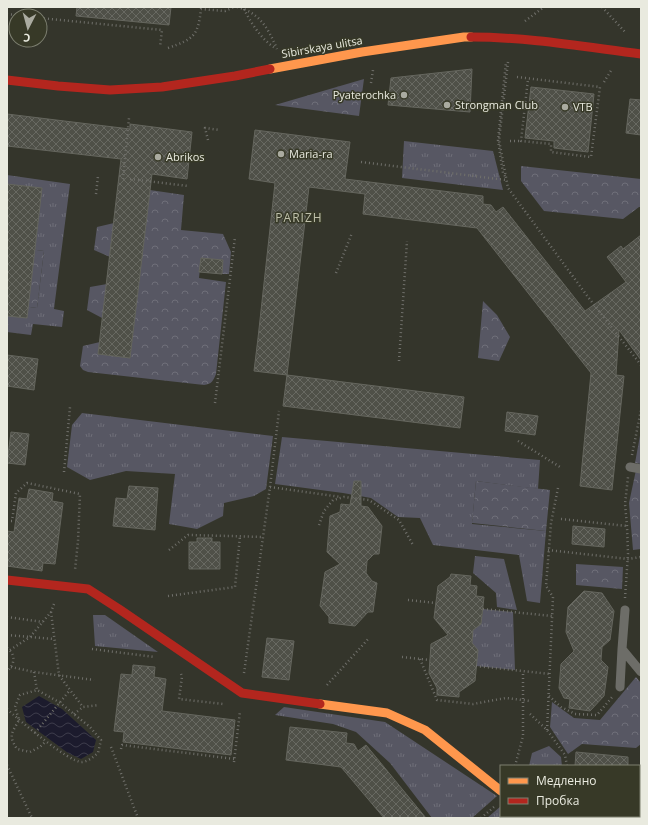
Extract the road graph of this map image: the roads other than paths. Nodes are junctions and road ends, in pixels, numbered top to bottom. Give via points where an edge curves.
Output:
1 (641, 54) edge
2 (7, 80) edge
3 (630, 467) road end
4 (641, 469) edge
5 (7, 580) edge
6 (625, 610) road end
7 (622, 649) junction
8 (641, 672) edge
9 (620, 687) road end
10 (500, 790) edge

1 - 2 main road, Sibirskaya ulitsa via 526,40 464,36 162,87 110,90
3 - 4 lane
5 - 10 main road via 88,589 242,693 387,713 425,730
6 - 7 lane
7 - 8 lane
7 - 9 lane

